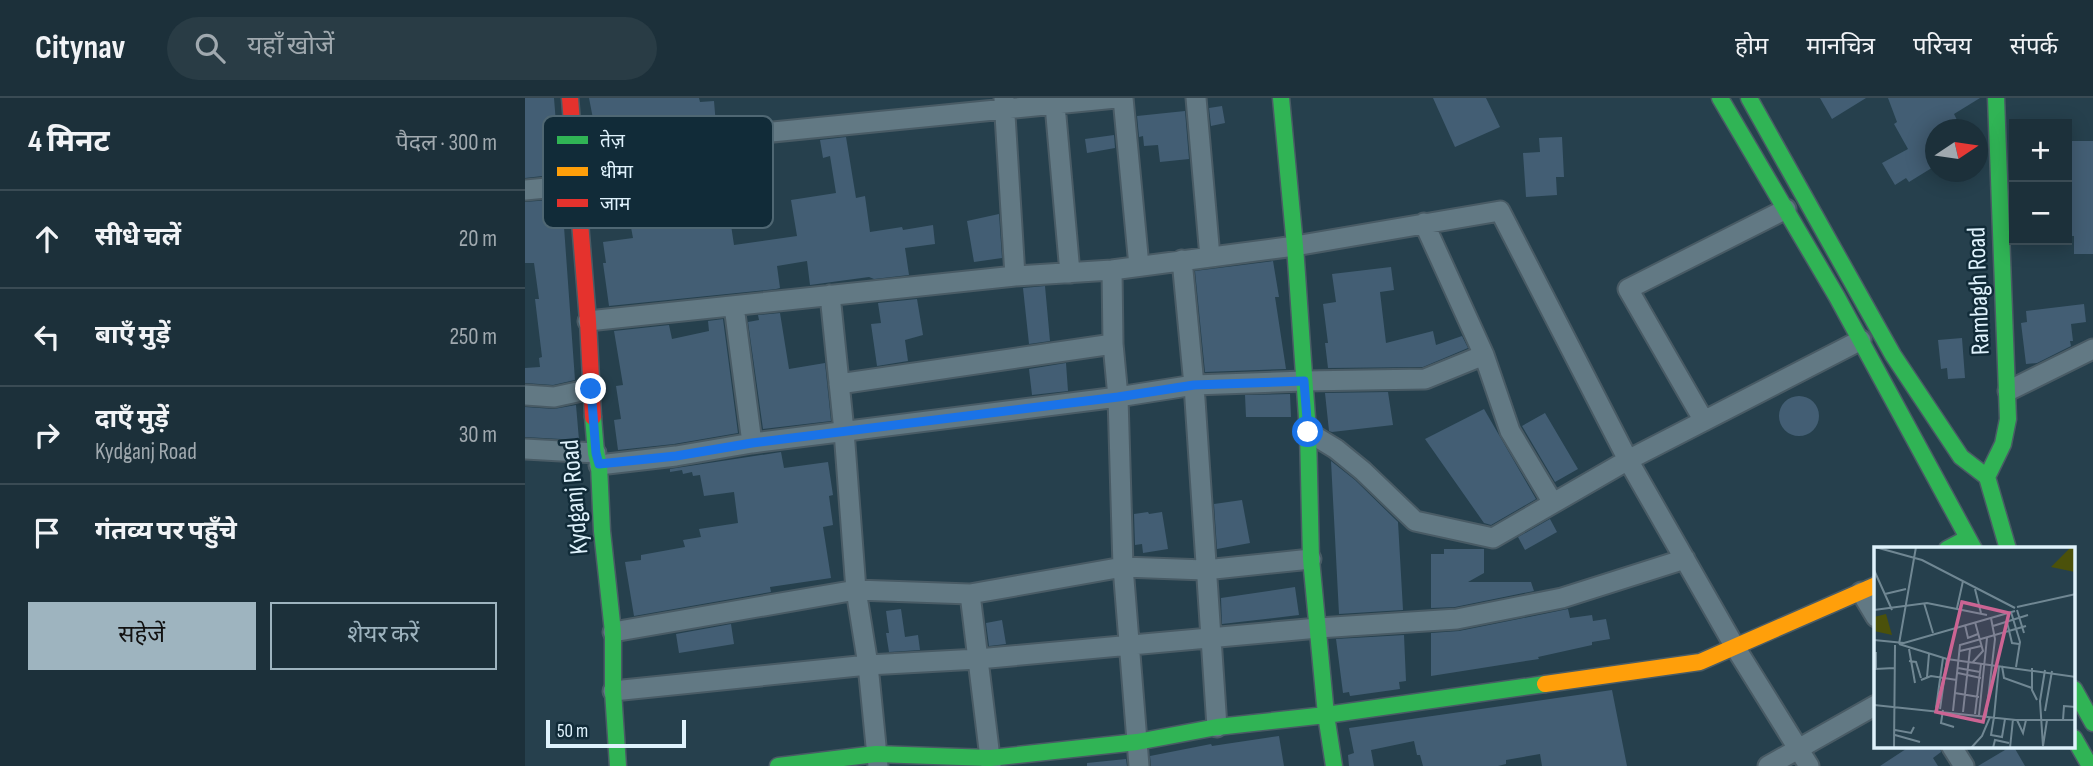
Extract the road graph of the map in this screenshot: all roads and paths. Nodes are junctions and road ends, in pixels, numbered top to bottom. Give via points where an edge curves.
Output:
1 (570, 98) edge
2 (1116, 98) edge
3 (1123, 98) edge
4 (1196, 98) edge
5 (1280, 98) edge
6 (1720, 98) edge
7 (1749, 98) edge
8 (1996, 98) edge
9 (1005, 104) edge
10 (1055, 105) junction
11 (571, 116) edge
12 (773, 131) edge
13 (543, 188) edge
14 (525, 190) edge
15 (1786, 209) junction
16 (1424, 223) junction
17 (580, 228) edge
18 (1295, 246) junction
19 (1210, 257) junction
20 (1182, 260) junction
21 (1139, 266) junction
22 (1112, 270) junction
23 (1070, 274) junction
24 (1015, 276) junction
25 (830, 295) junction
26 (734, 306) junction
27 (588, 321) junction
28 (1861, 340) junction
29 (1113, 344) junction
30 (2093, 349) edge
31 (1484, 355) junction
32 (1304, 381) junction
33 (839, 384) junction
34 (1194, 385) junction
35 (591, 389) junction
36 (2008, 391) junction
37 (525, 395) edge
38 (1118, 397) junction
39 (1704, 421) junction
40 (844, 431) junction
41 (1308, 432) junction
42 (752, 443) junction
43 (525, 449) edge
44 (1961, 457) junction
45 (598, 459) junction
46 (1628, 460) junction
47 (1935, 477) junction
48 (1987, 477) junction
49 (1553, 503) junction
50 (1971, 543) edge
51 (2004, 547) edge
52 (1311, 559) junction
53 (1685, 559) junction
54 (1123, 568) junction
55 (1205, 570) junction
56 (1868, 588) edge
57 (856, 590) junction
58 (970, 594) junction
59 (1874, 610) edge
60 (1318, 628) junction
61 (613, 632) junction
62 (1210, 638) junction
63 (1129, 646) junction
64 (1735, 647) junction
65 (978, 659) junction
66 (868, 665) junction
67 (613, 691) junction
68 (2075, 691) edge
69 (1874, 706) edge
70 (1326, 715) junction
71 (2093, 723) edge
72 (1217, 727) junction
73 (2075, 740) edge
74 (1137, 742) junction
75 (1798, 748) junction
76 (1953, 748) edge
77 (877, 760) edge
78 (990, 762) edge
79 (618, 766) edge
80 (778, 766) edge
81 (1139, 766) edge
82 (1334, 766) edge
83 (1768, 766) edge
84 (1809, 766) edge
85 (1964, 766) edge
86 (2090, 766) edge

1 - 11 street, Kydganj Road
2 - 10 street
3 - 21 street
4 - 19 street
5 - 18 street
6 - 15 street
7 - 44 street via 1893,355
8 - 36 street, Rambagh Road
9 - 10 street
9 - 12 street
9 - 24 street
10 - 23 street
13 - 14 street
15 - 28 street
15 - 39 street via 1628,289
16 - 18 street
16 - 31 street
16 - 46 street via 1500,211
17 - 27 street, Kydganj Road
18 - 19 street
18 - 32 street
19 - 20 street
20 - 21 street
20 - 34 street
21 - 22 street
22 - 23 street
22 - 29 street
23 - 24 street
24 - 25 street
25 - 26 street
25 - 33 street
26 - 27 street
26 - 42 street
27 - 35 street, Kydganj Road
28 - 39 street
28 - 47 street
29 - 33 street
29 - 38 street
30 - 36 street
31 - 32 street via 1425,379
31 - 49 street via 1510,431
32 - 34 street
32 - 41 street
33 - 40 street
34 - 38 street
34 - 55 street
35 - 37 street via 554,397
35 - 45 street, Kydganj Road
36 - 48 street, Rambagh Road via 2003,444
38 - 40 street
38 - 54 street
39 - 46 street
40 - 42 street
40 - 57 street
41 - 49 street via 1363,471 1415,521 1493,538
41 - 52 street
42 - 45 street via 676,456
43 - 45 street
44 - 47 street
44 - 48 street
45 - 61 street, Kydganj Road
46 - 49 street
46 - 53 street
47 - 50 street
48 - 51 street
52 - 55 street
52 - 60 street
53 - 60 street via 1562,597 1457,619
53 - 64 street
54 - 55 street
54 - 58 street
54 - 63 street
55 - 62 street
56 - 59 street
56 - 64 street
57 - 58 street
57 - 61 street
57 - 66 street
58 - 65 street
60 - 62 street
60 - 70 street
61 - 67 street, Kydganj Road
62 - 63 street
62 - 72 street
63 - 65 street
63 - 74 street
64 - 70 street via 1700,662
64 - 75 street
65 - 66 street
65 - 78 street
66 - 67 street
66 - 77 street
67 - 79 street, Kydganj Road
68 - 71 street
69 - 75 street
70 - 72 street
70 - 82 street
72 - 74 street
73 - 86 street
74 - 78 street
74 - 81 street
75 - 83 street
75 - 84 street
76 - 85 street
77 - 78 street
77 - 80 street

